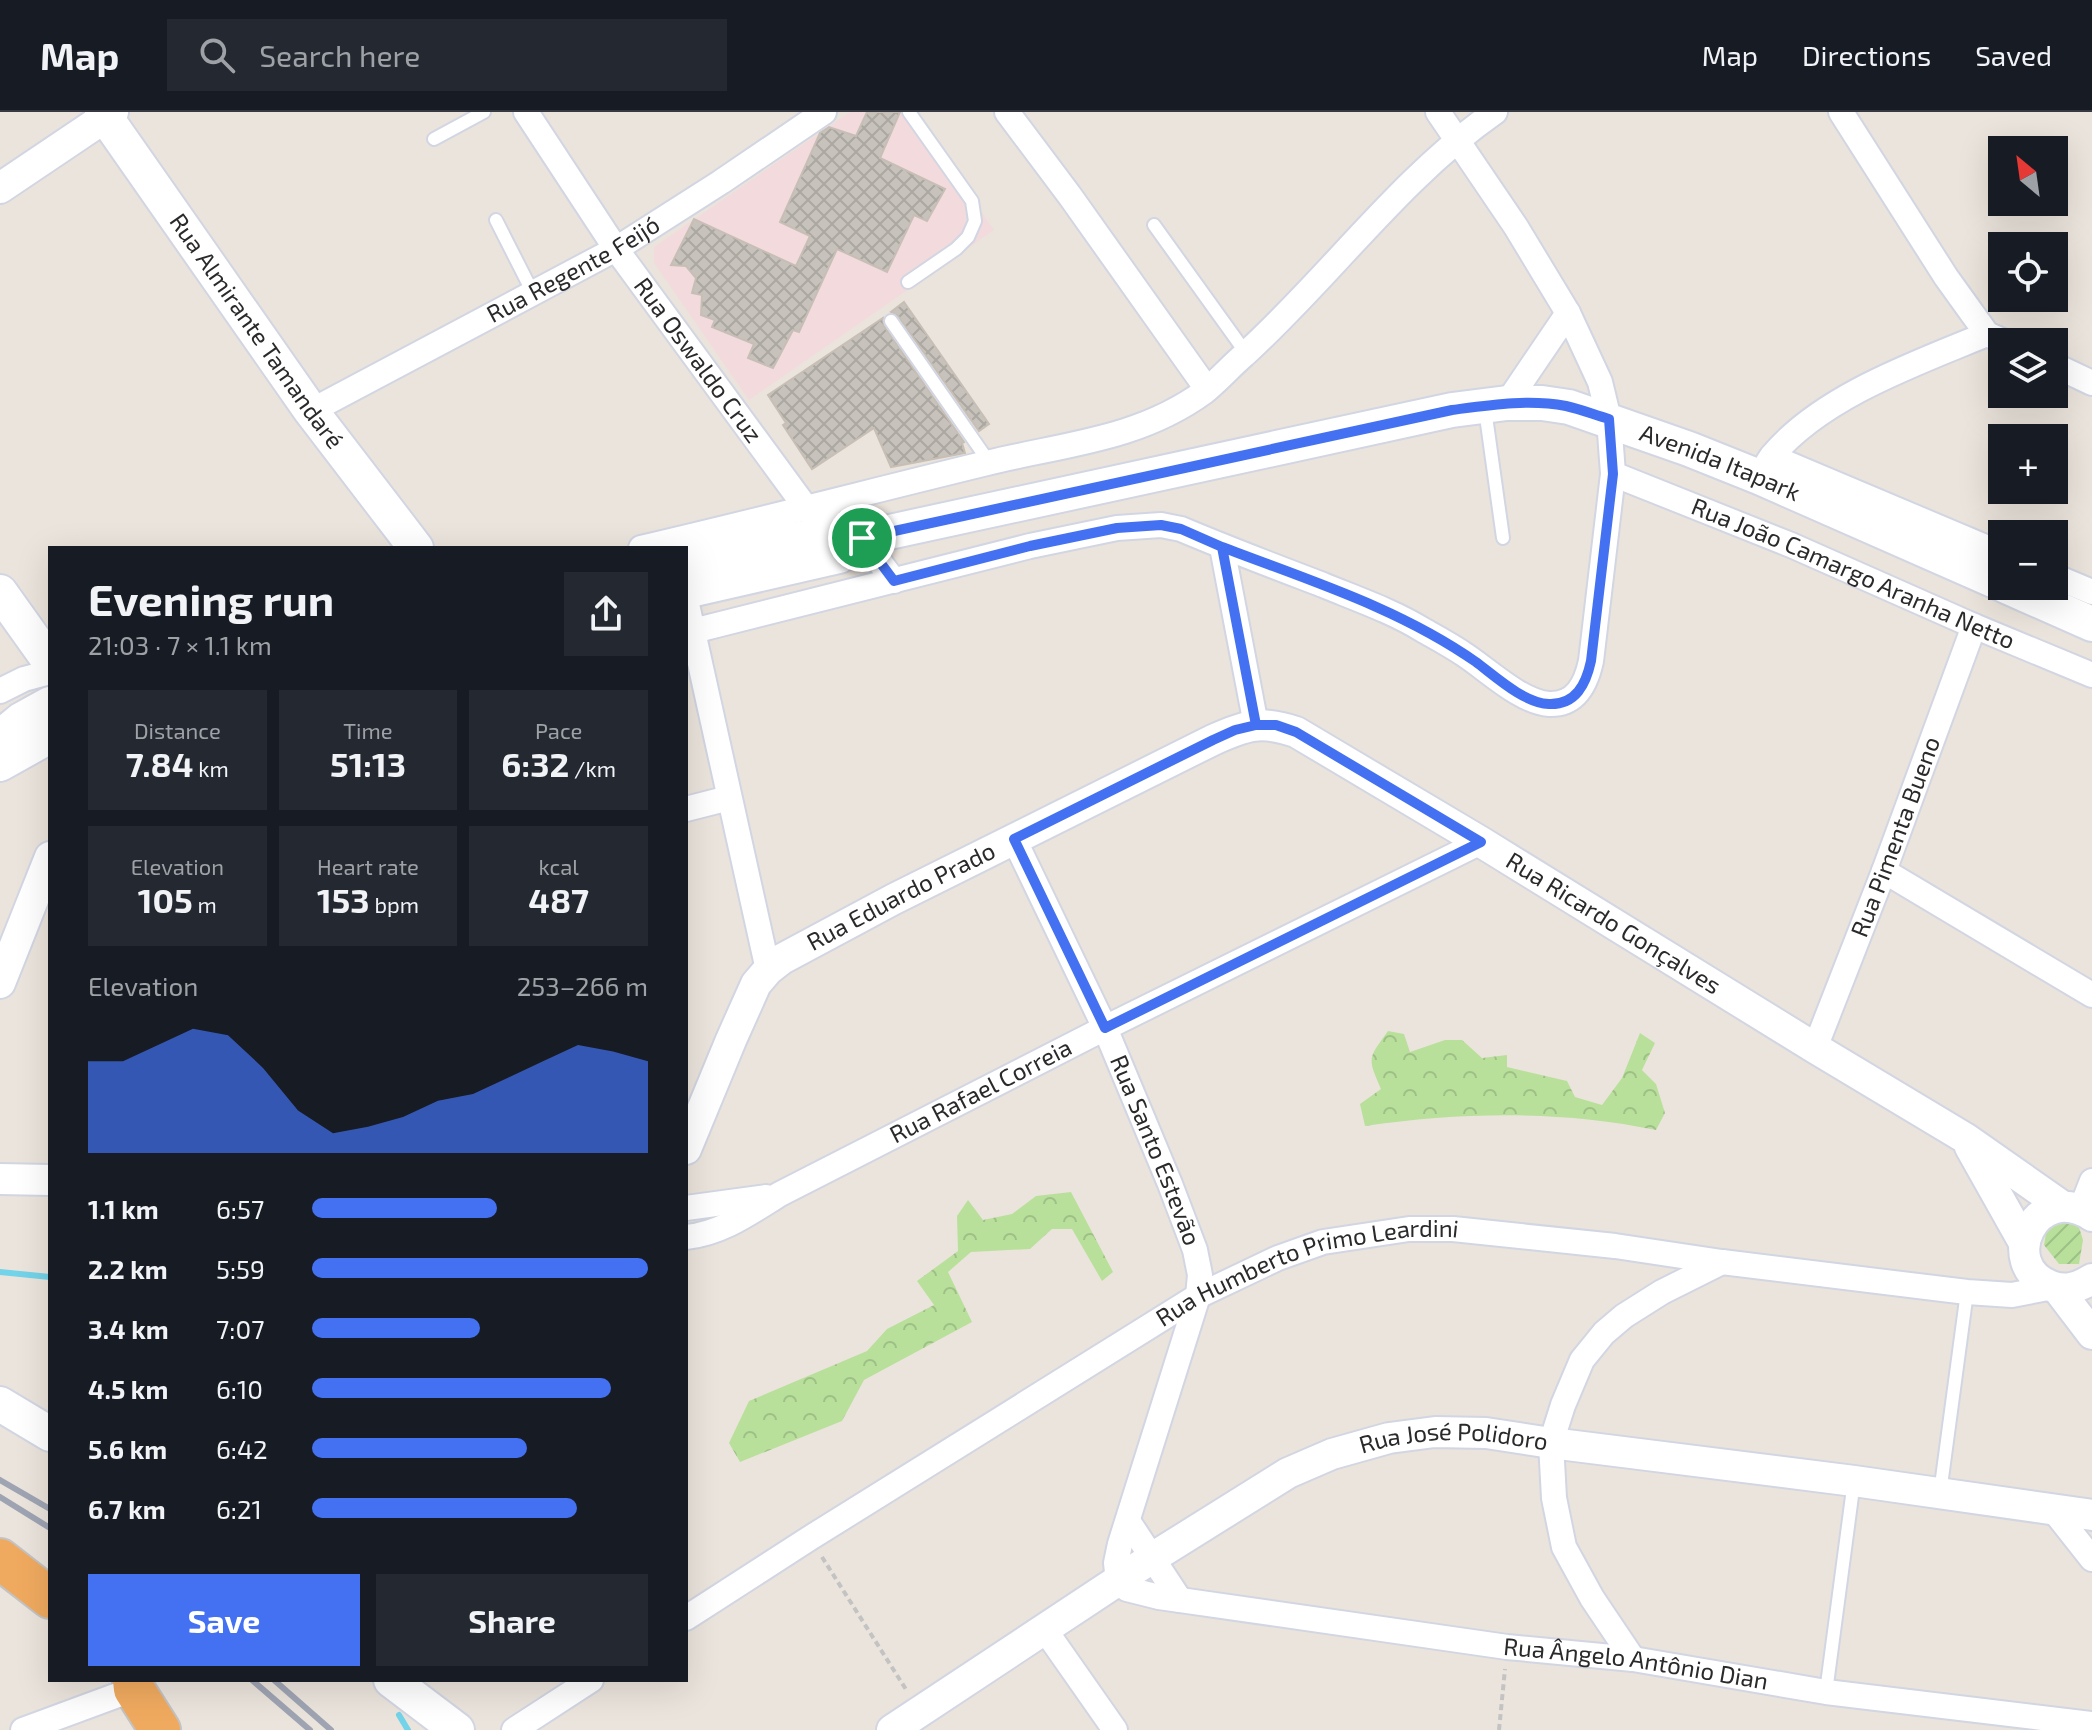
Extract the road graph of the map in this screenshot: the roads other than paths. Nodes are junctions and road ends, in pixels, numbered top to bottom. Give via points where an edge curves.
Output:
1 (484, 112) edge
2 (526, 112) edge
3 (824, 112) edge
4 (909, 112) edge
5 (1007, 112) edge
6 (1438, 112) edge
7 (1495, 112) edge
8 (1841, 112) edge
9 (107, 114) edge
10 (434, 139) dead end
11 (1457, 140) junction
12 (0, 188) edge
13 (496, 220) dead end
14 (1154, 225) dead end
15 (616, 249) junction
16 (908, 282) dead end
17 (533, 293) junction
18 (1568, 313) junction
19 (891, 321) dead end
20 (1988, 328) edge
21 (1988, 341) edge
22 (1246, 353) junction
23 (2068, 372) edge
24 (2092, 383) edge
25 (1207, 389) junction
26 (1496, 405) junction
27 (311, 411) junction
28 (1609, 419) junction
29 (989, 462) junction
30 (1766, 467) junction
31 (1613, 474) junction
32 (807, 509) junction
33 (862, 538) junction
34 (1503, 538) dead end
35 (414, 546) edge
36 (688, 547) edge
37 (1222, 547) junction
38 (688, 549) edge
39 (1988, 549) edge
40 (1988, 577) edge
41 (894, 581) junction
42 (2068, 582) edge
43 (688, 591) edge
44 (0, 592) edge
45 (2092, 592) edge
46 (2038, 600) edge
47 (688, 609) edge
48 (2092, 624) edge
49 (1974, 626) junction
50 (693, 631) junction
51 (48, 659) edge
52 (48, 673) edge
53 (2092, 675) edge
54 (0, 691) edge
55 (1256, 725) junction
56 (31, 727) edge
57 (0, 764) edge
58 (729, 798) junction
59 (688, 808) edge
60 (1014, 839) junction
61 (1481, 842) junction
62 (48, 866) edge
63 (1884, 871) junction
64 (43, 890) edge
65 (768, 970) junction
66 (0, 983) edge
67 (2092, 995) edge
68 (1105, 1028) junction
69 (1815, 1048) junction
70 (1965, 1138) junction
71 (688, 1144) edge
72 (0, 1179) edge
73 (48, 1180) edge
74 (2092, 1181) edge
75 (780, 1194) junction
76 (688, 1201) edge
77 (688, 1208) edge
78 (2084, 1212) edge
79 (688, 1236) edge
80 (688, 1239) edge
81 (2024, 1243) junction
82 (1722, 1262) junction
83 (2064, 1283) edge
84 (1967, 1292) junction
85 (1198, 1296) junction
86 (2092, 1318) edge
87 (2092, 1334) edge
88 (0, 1404) edge
89 (48, 1433) edge
90 (1551, 1443) junction
91 (1854, 1481) junction
92 (1940, 1493) junction
93 (2054, 1511) junction
94 (2092, 1515) edge
95 (1128, 1521) junction
96 (0, 1538) edge
97 (1152, 1558) junction
98 (0, 1559) edge
99 (2092, 1559) edge
100 (48, 1574) edge
101 (1118, 1581) junction
102 (48, 1596) edge
103 (1180, 1600) junction
104 (688, 1617) edge
105 (1045, 1630) junction
106 (1633, 1659) junction
107 (394, 1682) edge
108 (588, 1682) edge
109 (128, 1683) edge
110 (1826, 1692) junction
111 (2092, 1724) edge
112 (23, 1730) edge
113 (160, 1730) edge
114 (457, 1730) edge
115 (514, 1730) edge
116 (892, 1730) edge
117 (1115, 1730) edge

1 - 10 lane
2 - 15 street, Rua Oswaldo Cruz
3 - 15 street, Rua Regente Feijó
4 - 16 lane via 972,201 975,221 956,249
5 - 25 street
6 - 11 street
7 - 11 street
8 - 20 street via 1946,277
9 - 12 street
9 - 27 main road, Rua Almirante Tamandaré
11 - 18 street
11 - 22 street
13 - 17 lane
14 - 22 lane
15 - 17 street, Rua Regente Feijó
15 - 32 street, Rua Oswaldo Cruz
17 - 27 street, Rua Regente Feijó
18 - 26 street
18 - 28 street via 1600,382
19 - 29 lane
21 - 30 street via 1878,381 1833,405 1796,433
22 - 25 street
23 - 24 street
25 - 29 street via 1167,416 1124,432
26 - 28 main road, Avenida Itapark via 1542,403
26 - 33 main road, Avenida Itapark via 1452,410
26 - 34 lane
27 - 35 main road, Rua Almirante Tamandaré
28 - 30 main road, Avenida Itapark
28 - 31 street
29 - 32 street
30 - 39 street
30 - 40 main road, Avenida Itapark
31 - 37 street via 1587,681 1577,694 1556,703 1531,700 1389,612
31 - 49 street, Rua João Camargo Aranha Netto
32 - 33 street, Rua Oswaldo Cruz
32 - 36 street
33 - 38 main road, Avenida Itapark via 834,532
33 - 41 street, Rua Oswaldo Cruz
33 - 43 main road, Avenida Itapark via 839,556
37 - 41 street via 1161,525 1117,528
37 - 55 street
41 - 50 street
42 - 45 street
44 - 51 main road
46 - 48 main road, Avenida Itapark
47 - 50 street
49 - 53 street, Rua João Camargo Aranha Netto
49 - 63 street, Rua Pimenta Bueno
50 - 58 street
52 - 54 street
55 - 60 street, Rua Eduardo Prado via 1213,740
55 - 61 street, Rua Ricardo Gonçalves via 1296,732
56 - 57 main road
58 - 59 street
58 - 65 street
60 - 65 street, Rua Eduardo Prado
60 - 68 street, Rua Santo Estevão
61 - 68 street, Rua Rafael Correia
61 - 69 street, Rua Ricardo Gonçalves
62 - 64 street
63 - 67 street
63 - 69 street, Rua Pimenta Bueno
64 - 66 street
65 - 71 street via 756,984
68 - 75 street, Rua Rafael Correia
68 - 85 street, Rua Santo Estevão via 1195,1250
69 - 70 street, Rua Ricardo Gonçalves
70 - 78 street, Rua Ricardo Gonçalves
70 - 81 street, Rua Ricardo Gonçalves
72 - 73 street
74 - 78 street
75 - 76 street, Rua Rafael Correia via 726,1203
75 - 80 street, Rua Rafael Correia via 734,1222
77 - 79 street
78 - 81 street via 2051,1209 2041,1214
81 - 83 street, Rua Ricardo Gonçalves via 2024,1255
82 - 84 street, Rua Humberto Primo Leardini
82 - 85 street, Rua Humberto Primo Leardini via 1530,1237 1409,1229 1323,1242
82 - 90 street via 1662,1292 1604,1333 1582,1360
83 - 84 street, Rua Humberto Primo Leardini via 2012,1295
83 - 86 street, Rua Ricardo Gonçalves
83 - 87 street
84 - 92 lane
85 - 95 street, Rua Santo Estevão
85 - 104 street, Rua Humberto Primo Leardini
88 - 89 main road
90 - 91 street, Rua José Polidoro
90 - 97 street, Rua José Polidoro via 1435,1432 1332,1454 1288,1473
90 - 106 street via 1564,1547
91 - 92 street, Rua José Polidoro
91 - 110 lane
92 - 93 street, Rua José Polidoro
93 - 94 street, Rua José Polidoro
93 - 99 street
95 - 97 street
95 - 101 street, Rua Santo Estevão via 1116,1563
96 - 100 highway
97 - 101 street, Rua José Polidoro
97 - 103 street
98 - 102 highway
101 - 103 street, Rua Ângelo Antônio Dian via 1143,1594
101 - 105 street, Rua José Polidoro
103 - 106 street, Rua Ângelo Antônio Dian via 1507,1647
105 - 116 street, Rua José Polidoro
105 - 117 street
106 - 110 street, Rua Ângelo Antônio Dian
107 - 114 main road
108 - 115 street
109 - 112 street
109 - 113 highway
110 - 111 street, Rua Ângelo Antônio Dian

